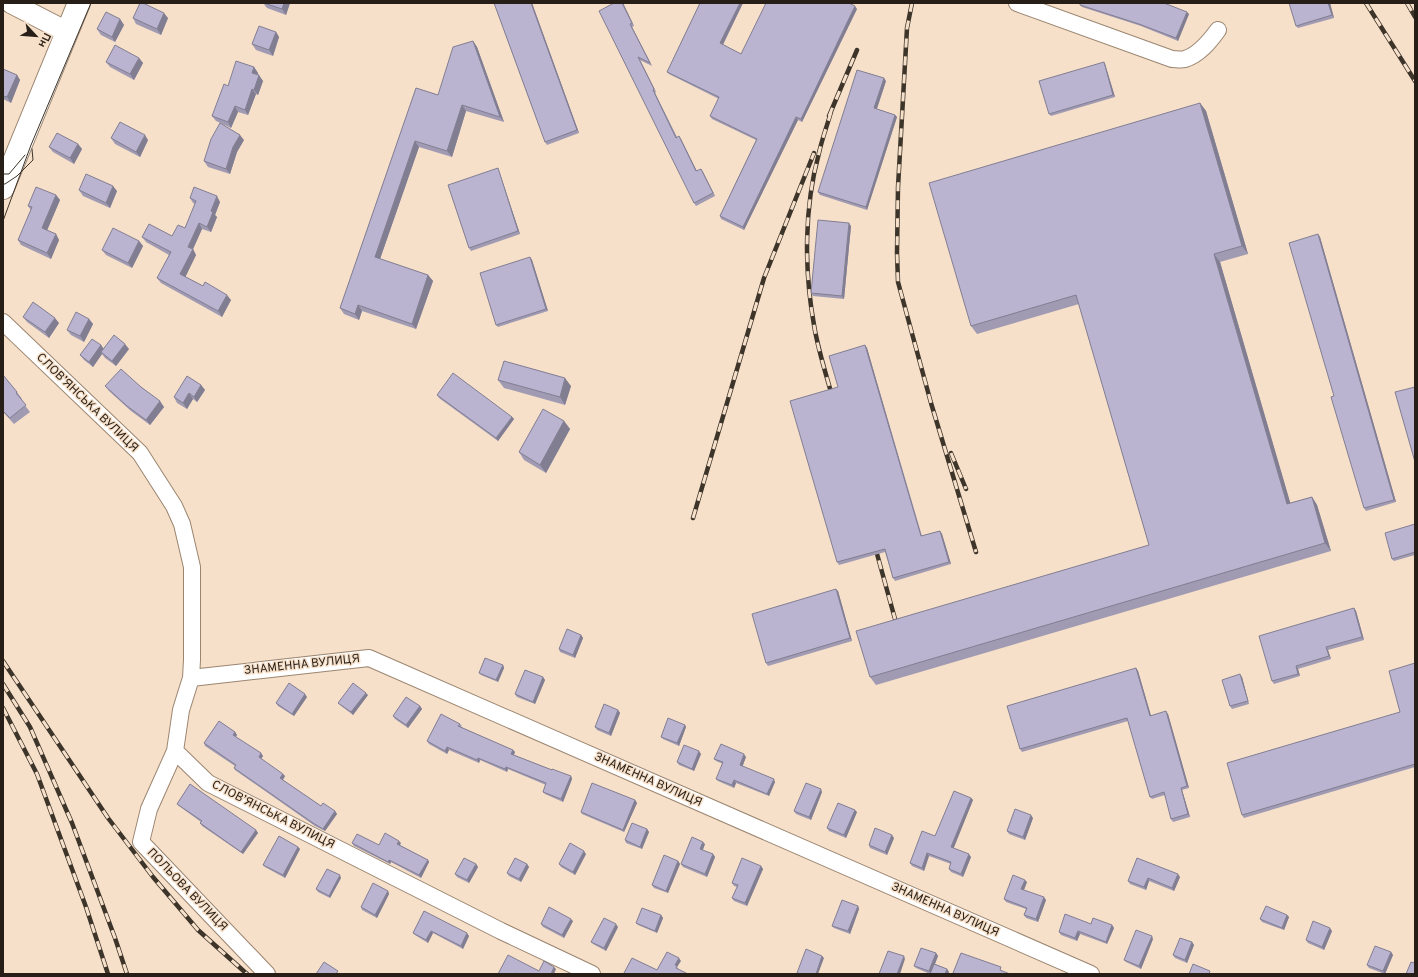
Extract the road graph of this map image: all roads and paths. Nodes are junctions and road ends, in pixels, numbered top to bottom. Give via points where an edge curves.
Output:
1 (11, 3) edge
2 (79, 3) edge
3 (1017, 3) edge
4 (1218, 30) dead end
5 (67, 32) junction
6 (5, 176) edge
7 (3, 322) edge
8 (191, 678) junction
9 (175, 751) junction
10 (267, 974) edge
11 (592, 974) edge
12 (1090, 974) edge

1 - 5 street
2 - 5 main road
3 - 4 street via 1172,59 1184,60 1198,52
5 - 6 main road
7 - 8 street, СЛОВ’ЯНСЬКА ВУЛИЦЯ via 140,452 174,506 182,524 192,567
8 - 9 street, СЛОВ’ЯНСЬКА ВУЛИЦЯ via 180,710
8 - 12 street, ЗНАМЕННА ВУЛИЦЯ via 369,658
9 - 10 street, ПОЛЬОВА ВУЛИЦЯ via 149,809 141,842
9 - 11 street, СЛОВ’ЯНСЬКА ВУЛИЦЯ via 208,783 500,931

